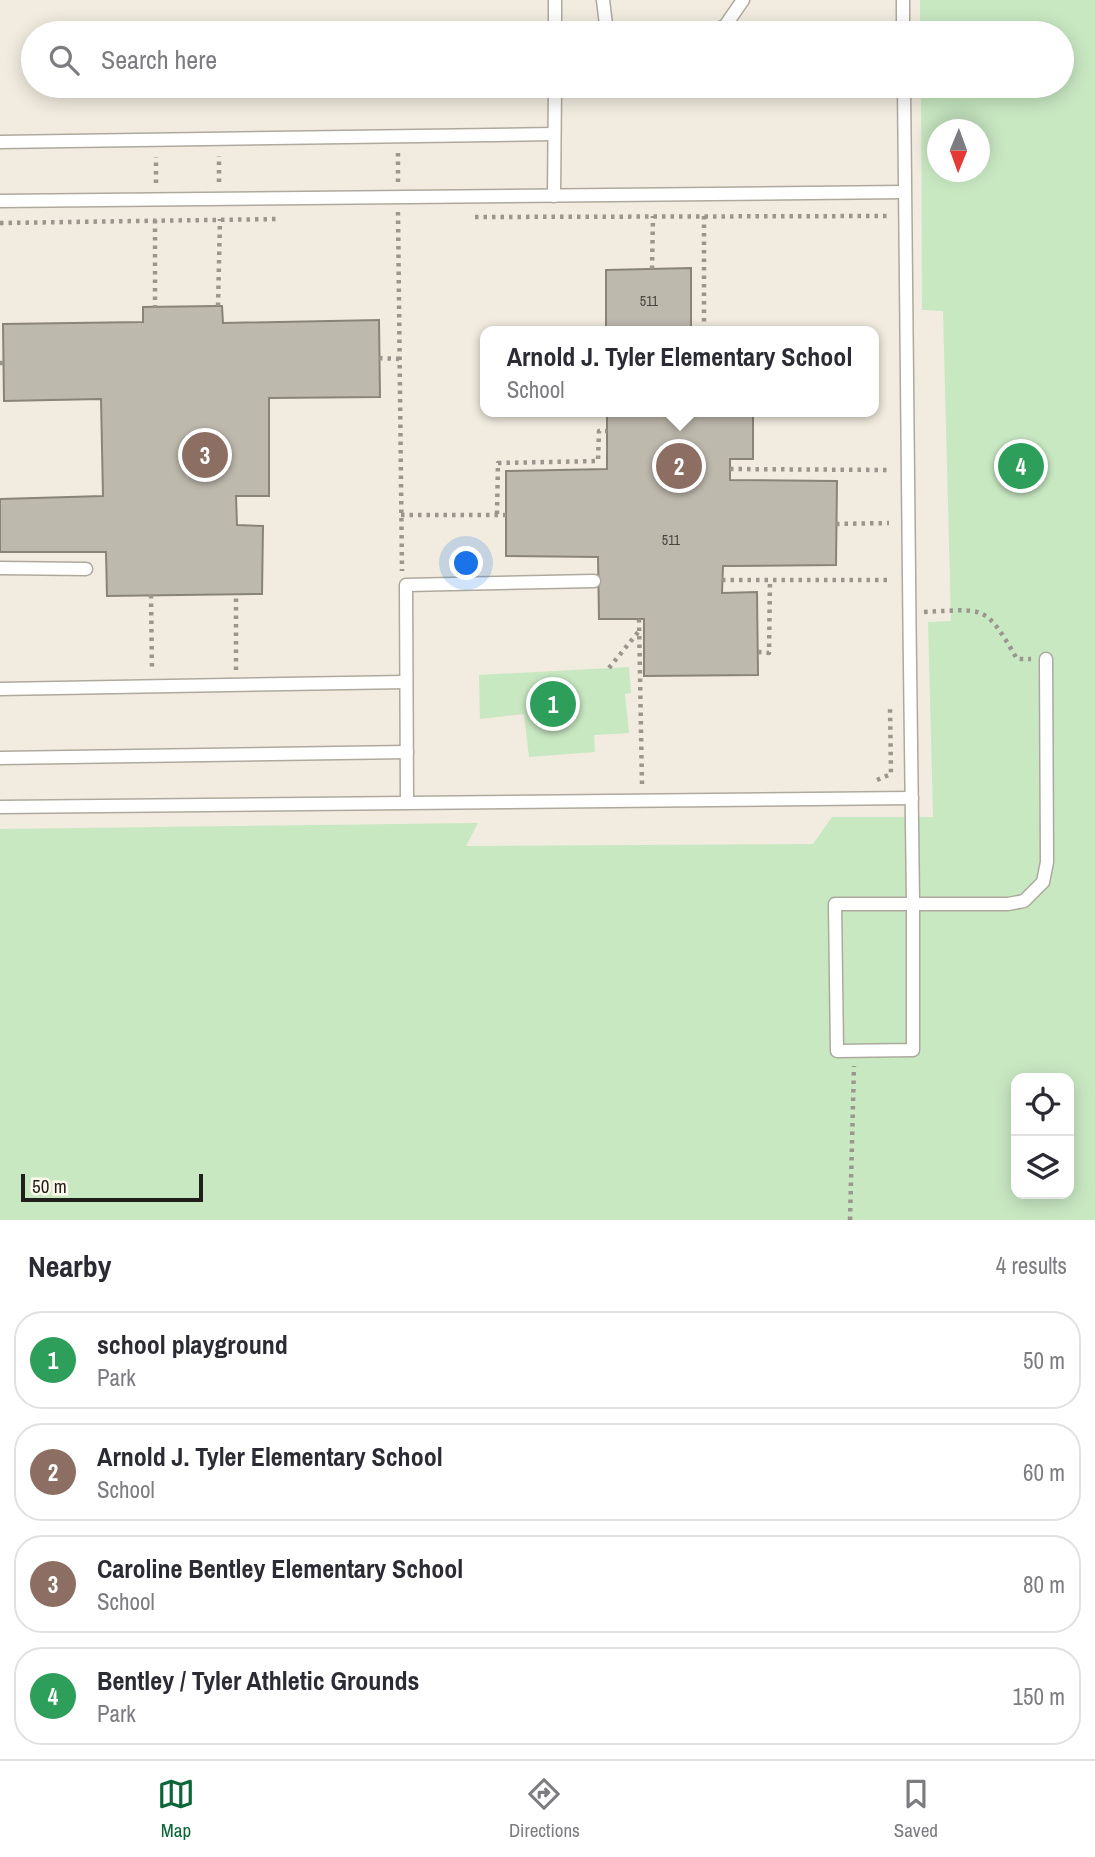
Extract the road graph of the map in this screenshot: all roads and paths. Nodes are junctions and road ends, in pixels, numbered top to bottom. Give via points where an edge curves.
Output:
1 (555, 0) edge
2 (603, 0) edge
3 (743, 0) edge
4 (903, 0) edge
5 (555, 21) edge
6 (606, 21) edge
7 (728, 21) edge
8 (903, 21) edge
9 (555, 98) edge
10 (904, 98) edge
11 (554, 134) junction
12 (398, 136) junction
13 (156, 139) junction
14 (219, 139) junction
15 (0, 142) edge
16 (904, 192) junction
17 (554, 196) junction
18 (398, 197) junction
19 (219, 199) junction
20 (155, 200) junction
21 (0, 201) edge
22 (905, 215) junction
23 (653, 216) junction
24 (704, 216) junction
25 (886, 216) junction
26 (384, 217) dead end
27 (398, 217) junction
28 (411, 217) dead end
29 (465, 217) dead end
30 (288, 219) dead end
31 (155, 220) junction
32 (220, 220) junction
33 (0, 223) edge
34 (886, 229) dead end
35 (652, 269) dead end
36 (219, 306) dead end
37 (155, 307) dead end
38 (704, 326) edge
39 (379, 358) dead end
40 (400, 359) junction
41 (607, 431) dead end
42 (888, 456) dead end
43 (730, 469) dead end
44 (888, 470) junction
45 (888, 483) dead end
46 (888, 510) dead end
47 (497, 514) junction
48 (506, 514) dead end
49 (401, 515) junction
50 (888, 523) junction
51 (836, 524) dead end
52 (889, 534) dead end
53 (0, 568) edge
54 (889, 568) dead end
55 (86, 569) dead end
56 (722, 580) dead end
57 (770, 580) junction
58 (889, 580) junction
59 (594, 581) dead end
60 (406, 585) junction
61 (889, 590) dead end
62 (236, 594) dead end
63 (151, 595) dead end
64 (909, 612) junction
65 (639, 619) dead end
66 (639, 630) junction
67 (758, 652) dead end
68 (1046, 659) joint
69 (609, 668) dead end
70 (406, 682) junction
71 (236, 685) junction
72 (152, 686) junction
73 (0, 689) edge
74 (890, 693) dead end
75 (407, 751) junction
76 (0, 758) edge
77 (869, 798) junction
78 (912, 798) junction
79 (642, 800) junction
80 (407, 801) junction
81 (0, 807) edge
82 (913, 902) junction
83 (854, 1051) junction
84 (850, 1220) edge

1 - 5 lane
2 - 6 lane
3 - 7 lane
4 - 8 lane
9 - 11 lane
10 - 16 lane
11 - 12 lane
11 - 17 lane
12 - 14 lane
12 - 18 path
13 - 14 lane
13 - 15 lane
13 - 20 path
14 - 19 path
16 - 17 lane
16 - 22 lane
17 - 18 lane
18 - 19 lane
18 - 27 path
19 - 20 lane
19 - 32 path
20 - 21 lane
20 - 31 path
22 - 25 path
22 - 64 lane
23 - 24 path
23 - 29 path
23 - 35 path
24 - 25 path
24 - 38 path
25 - 34 path
26 - 27 path
27 - 28 path
27 - 40 path
30 - 32 path
31 - 32 path
31 - 33 path
31 - 37 path
32 - 36 path
39 - 40 path
40 - 49 path
41 - 47 path via 599,431 598,461 498,463
42 - 44 path
43 - 44 path
44 - 45 path
46 - 50 path
47 - 48 path
47 - 49 path
49 - 60 path via 401,570
50 - 51 path
50 - 52 path
53 - 55 lane
54 - 58 path
56 - 57 path
57 - 58 path
57 - 67 path via 769,653
58 - 61 path
59 - 60 lane
60 - 70 lane
62 - 71 path
63 - 72 path
64 - 68 path via 980,611 995,623 1017,659
64 - 78 lane
65 - 66 path
66 - 69 path
66 - 79 path
68 - 82 lane via 1047,862 1043,882 1024,901 1008,904
70 - 71 lane
70 - 75 lane
71 - 72 lane
72 - 73 lane
74 - 77 path via 891,774 868,780
75 - 76 lane
75 - 80 lane
77 - 78 lane
77 - 79 lane
78 - 82 lane
79 - 80 lane
80 - 81 lane
82 - 83 lane via 913,1050
82 - 83 lane via 835,904 837,1051
83 - 84 path

